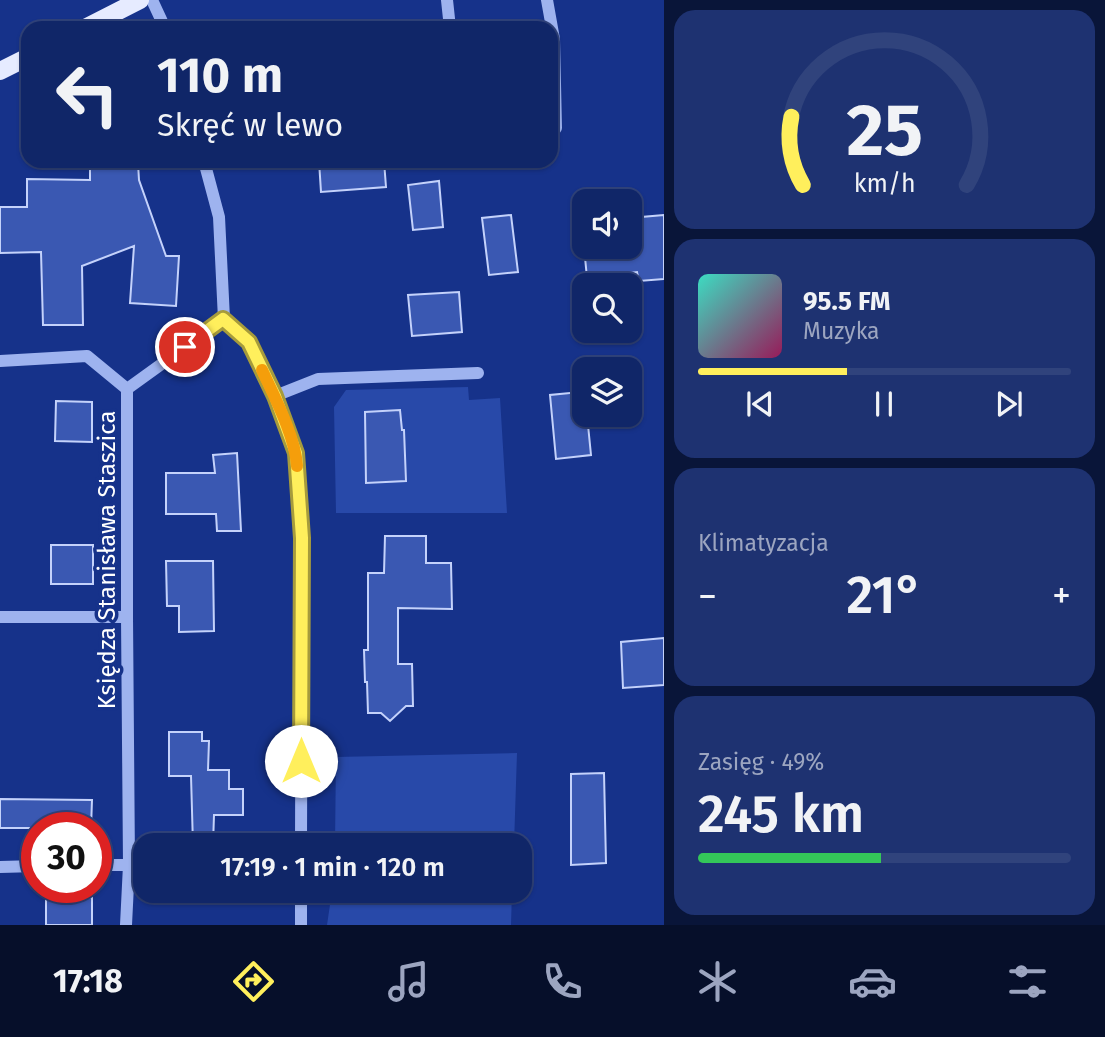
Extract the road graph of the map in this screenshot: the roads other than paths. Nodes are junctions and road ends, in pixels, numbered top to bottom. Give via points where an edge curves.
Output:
1 (140, 0) edge
2 (152, 0) edge
3 (447, 0) edge
4 (547, 0) edge
5 (99, 21) edge
6 (162, 21) edge
7 (449, 21) edge
8 (551, 21) edge
9 (21, 60) edge
10 (0, 71) edge
11 (206, 168) edge
12 (223, 319) junction
13 (0, 361) edge
14 (478, 373) dead end
15 (127, 389) junction
16 (275, 396) junction
17 (0, 617) edge
18 (127, 617) junction
19 (301, 833) edge
20 (129, 864) junction
21 (112, 865) edge
22 (21, 866) edge
23 (0, 867) edge
24 (301, 903) edge
25 (126, 925) edge
26 (301, 925) edge

1 - 5 main road
2 - 6 street
3 - 7 street
4 - 8 street
9 - 10 main road
11 - 12 street via 219,217
12 - 15 street, Księdza Stanisława Staszica
12 - 16 street via 249,342
13 - 15 street via 87,356
14 - 16 street via 318,379
15 - 18 street, Księdza Stanisława Staszica
16 - 19 street via 296,453 302,538
17 - 18 street
18 - 20 street, Księdza Stanisława Staszica
20 - 21 street
20 - 25 street, Księdza Stanisława Staszica
22 - 23 street
24 - 26 street

